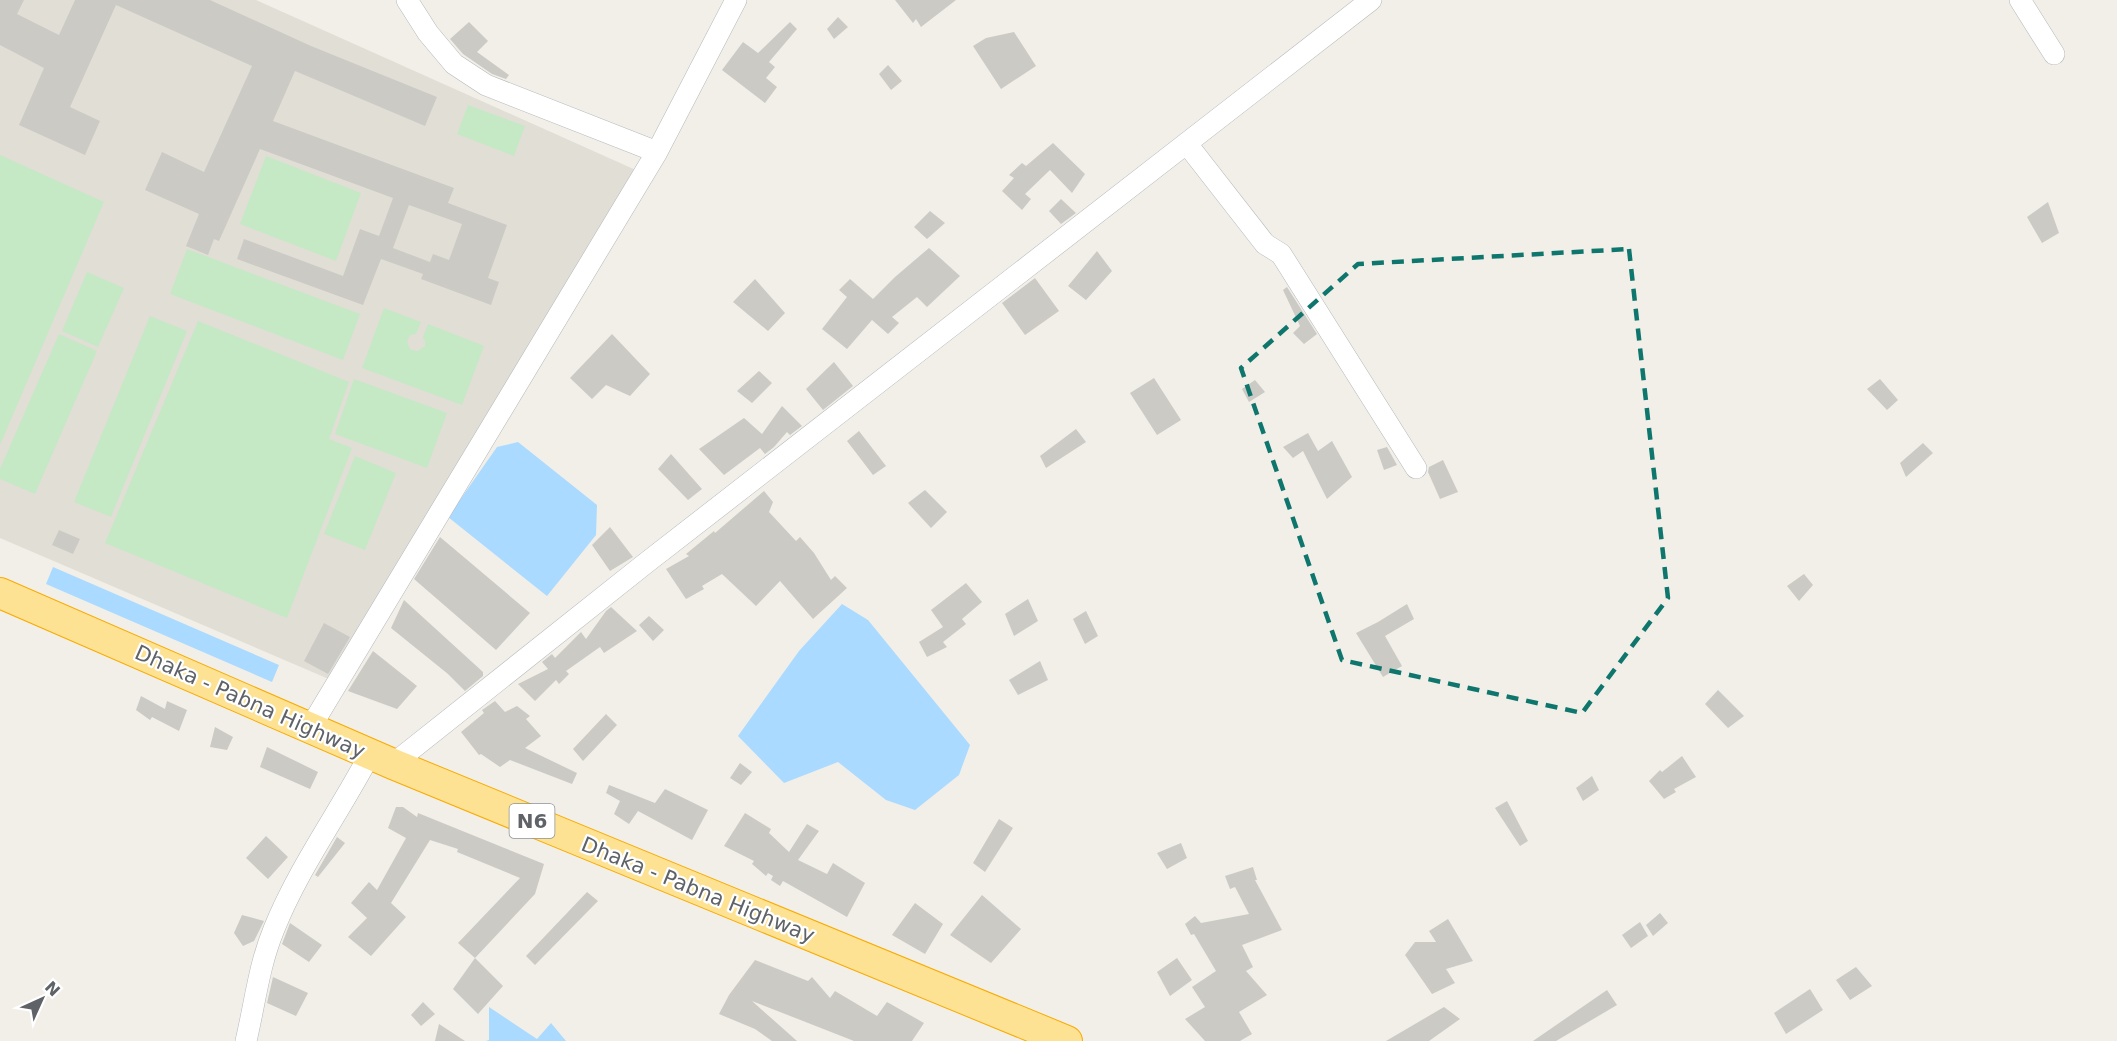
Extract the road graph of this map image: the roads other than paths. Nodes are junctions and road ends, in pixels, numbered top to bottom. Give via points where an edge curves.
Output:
1 (407, 0) edge
2 (736, 0) edge
3 (1371, 0) edge
4 (2020, 0) edge
5 (2054, 54) dead end
6 (1187, 144) junction
7 (657, 152) junction
8 (1416, 468) dead end
9 (0, 593) edge
10 (310, 728) junction
11 (381, 759) junction
12 (246, 1041) edge
13 (1067, 1041) edge

1 - 7 street via 454,64 486,85
2 - 7 street
3 - 6 street
4 - 5 street
6 - 8 street via 1265,244 1281,254
6 - 11 street via 665,549
7 - 10 street
9 - 10 highway, Dhaka - Pabna Highway / N6
10 - 11 highway, Dhaka - Pabna Highway / N6
11 - 12 street via 302,871 274,927
11 - 13 highway, Dhaka - Pabna Highway / N6

